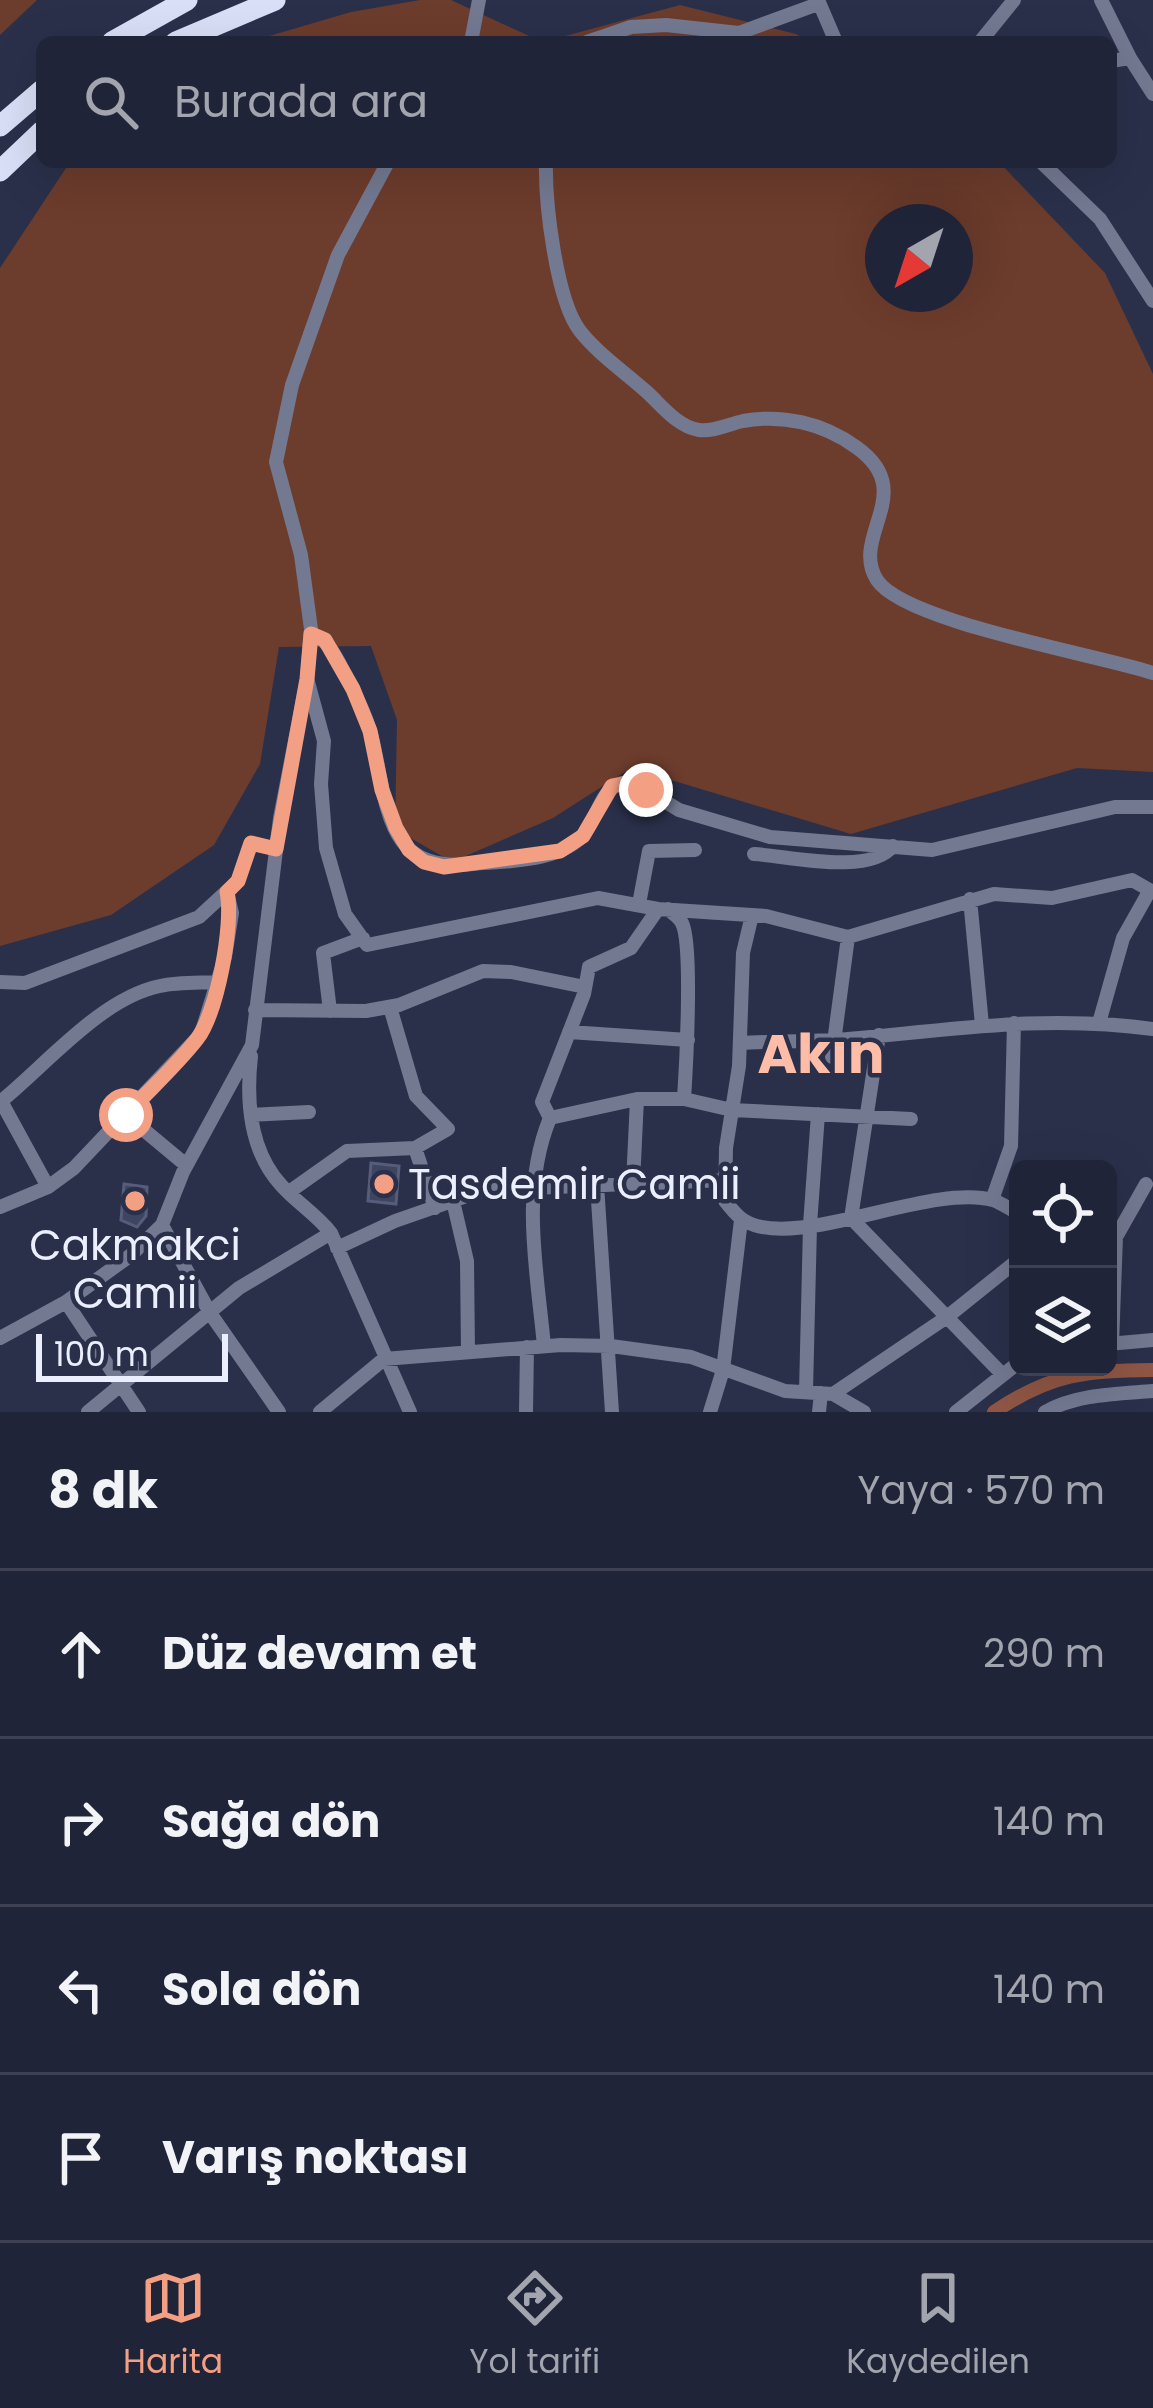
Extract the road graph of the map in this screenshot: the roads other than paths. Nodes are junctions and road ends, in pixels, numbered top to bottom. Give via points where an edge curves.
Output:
1 (188, 0) edge
2 (275, 0) edge
3 (479, 0) edge
4 (1014, 0) edge
5 (1101, 0) edge
6 (818, 2) edge
7 (123, 36) edge
8 (187, 36) edge
9 (472, 36) edge
10 (605, 36) edge
11 (833, 36) edge
12 (985, 36) edge
13 (1130, 58) junction
14 (1117, 60) edge
15 (1153, 94) edge
16 (36, 95) edge
17 (0, 126) edge
18 (36, 136) edge
19 (385, 168) edge
20 (546, 168) edge
21 (1047, 168) edge
22 (0, 171) edge
23 (1153, 302) edge
24 (311, 634) junction
25 (1153, 673) edge
26 (307, 679) junction
27 (1153, 807) edge
28 (893, 846) junction
29 (276, 849) junction
30 (695, 850) dead end
31 (754, 854) dead end
32 (1151, 891) edge
33 (227, 892) junction
34 (970, 899) junction
35 (639, 904) junction
36 (663, 909) junction
37 (752, 915) junction
38 (848, 937) junction
39 (363, 938) junction
40 (0, 982) edge
41 (217, 982) junction
42 (585, 987) junction
43 (390, 1007) junction
44 (255, 1010) junction
45 (330, 1011) junction
46 (1014, 1023) junction
47 (1099, 1023) junction
48 (982, 1025) junction
49 (1153, 1029) edge
50 (569, 1032) junction
51 (879, 1035) junction
52 (836, 1039) junction
53 (688, 1040) junction
54 (740, 1043) junction
55 (252, 1045) junction
56 (832, 1057) dead end
57 (637, 1099) junction
58 (684, 1099) junction
59 (1, 1101) edge
60 (732, 1110) junction
61 (310, 1112) dead end
62 (818, 1114) junction
63 (126, 1115) junction
64 (251, 1115) junction
65 (865, 1116) junction
66 (550, 1118) junction
67 (911, 1119) dead end
68 (415, 1148) junction
69 (186, 1165) junction
70 (725, 1180) junction
71 (633, 1184) junction
72 (1146, 1184) dead end
73 (597, 1185) junction
74 (48, 1187) junction
75 (531, 1188) junction
76 (289, 1192) junction
77 (992, 1200) junction
78 (453, 1201) junction
79 (0, 1207) edge
80 (435, 1208) junction
81 (1009, 1208) edge
82 (850, 1218) junction
83 (742, 1220) junction
84 (162, 1225) junction
85 (810, 1225) junction
86 (1117, 1228) edge
87 (334, 1240) junction
88 (1009, 1267) edge
89 (66, 1302) junction
90 (210, 1313) junction
91 (947, 1317) junction
92 (0, 1338) edge
93 (1153, 1340) edge
94 (1117, 1343) edge
95 (611, 1346) junction
96 (535, 1347) junction
97 (468, 1351) junction
98 (384, 1359) junction
99 (1009, 1369) edge
100 (722, 1370) junction
101 (1002, 1374) junction
102 (120, 1385) junction
103 (784, 1391) junction
104 (1153, 1391) edge
105 (820, 1393) junction
106 (88, 1412) edge
107 (139, 1412) edge
108 (279, 1412) edge
109 (320, 1412) edge
110 (410, 1412) edge
111 (526, 1412) edge
112 (612, 1412) edge
113 (710, 1412) edge
114 (781, 1412) edge
115 (819, 1412) edge
116 (864, 1412) edge
117 (956, 1412) edge
118 (1045, 1412) edge

1 - 7 highway
2 - 8 highway
3 - 9 street
4 - 12 street
5 - 13 street
6 - 10 street via 739,33 666,25
6 - 11 street
13 - 14 street
13 - 15 street
16 - 17 highway
18 - 22 highway
19 - 24 street via 338,255 292,385 275,463 301,555
20 - 25 street via 567,309 581,332 677,419 703,430 784,419 841,437 866,454 884,482 871,561 889,592 978,627
21 - 23 street via 1100,219
24 - 26 street
24 - 28 street via 325,640 360,703 403,843 434,866 568,847 589,828 608,790 622,783 770,837
26 - 29 street
26 - 39 street via 324,741 326,848 345,914
27 - 28 street via 1114,807 938,850
28 - 31 street via 838,862
29 - 33 street via 251,843
29 - 44 street
30 - 35 street via 649,851
32 - 34 street via 1132,880 1052,898
32 - 47 street via 1123,938
33 - 40 street via 199,917 25,983
33 - 41 street via 232,914
34 - 38 street
34 - 48 street
35 - 36 street
35 - 39 street via 598,898 367,945
36 - 37 street
36 - 42 street via 631,948 589,967
36 - 53 street via 682,923 687,947
37 - 38 street
37 - 54 street
38 - 52 street
39 - 45 street via 323,953
41 - 59 street via 159,986 131,998
41 - 63 street via 201,1034
42 - 43 street via 483,971
42 - 50 street
43 - 45 street
43 - 68 street via 416,1096 448,1130
44 - 45 street
44 - 55 street
46 - 47 street
46 - 48 street
46 - 77 street via 1010,1146
47 - 49 street
48 - 51 street
50 - 53 street
50 - 66 street via 542,1102
51 - 52 street
51 - 65 street
52 - 54 street
52 - 56 street
53 - 58 street
54 - 60 street
55 - 64 street
55 - 69 street
57 - 58 street
57 - 66 street
57 - 71 street
58 - 60 street
59 - 74 street
60 - 62 street
60 - 70 street
61 - 64 street
62 - 65 street
62 - 85 street
63 - 69 street
63 - 74 street
64 - 76 street via 255,1143
65 - 67 street
65 - 82 street
66 - 75 street
68 - 76 street via 347,1151
68 - 80 street
69 - 84 street
70 - 71 street
70 - 83 street via 725,1201
71 - 73 street
72 - 86 street
73 - 75 street
73 - 95 street
74 - 79 street
75 - 78 street
75 - 96 street
76 - 87 street
77 - 81 street
77 - 82 street via 951,1198
78 - 80 street
78 - 97 street via 467,1261
80 - 87 street
82 - 85 street
82 - 91 street
83 - 85 street
83 - 100 street
84 - 89 street
84 - 90 street
85 - 105 street
87 - 90 street via 239,1288
87 - 98 street
88 - 91 street
89 - 92 street
89 - 102 street
90 - 102 street
90 - 108 street
91 - 101 street
91 - 105 street
93 - 94 street
95 - 96 street
95 - 100 street via 691,1357
95 - 112 street
96 - 97 street
96 - 111 street
97 - 98 street
98 - 109 street
98 - 110 street
99 - 101 street
100 - 103 street
100 - 113 street
101 - 117 street
102 - 106 street
102 - 107 street
103 - 105 street
103 - 114 street
104 - 118 street via 1097,1395
105 - 115 street
105 - 116 street

